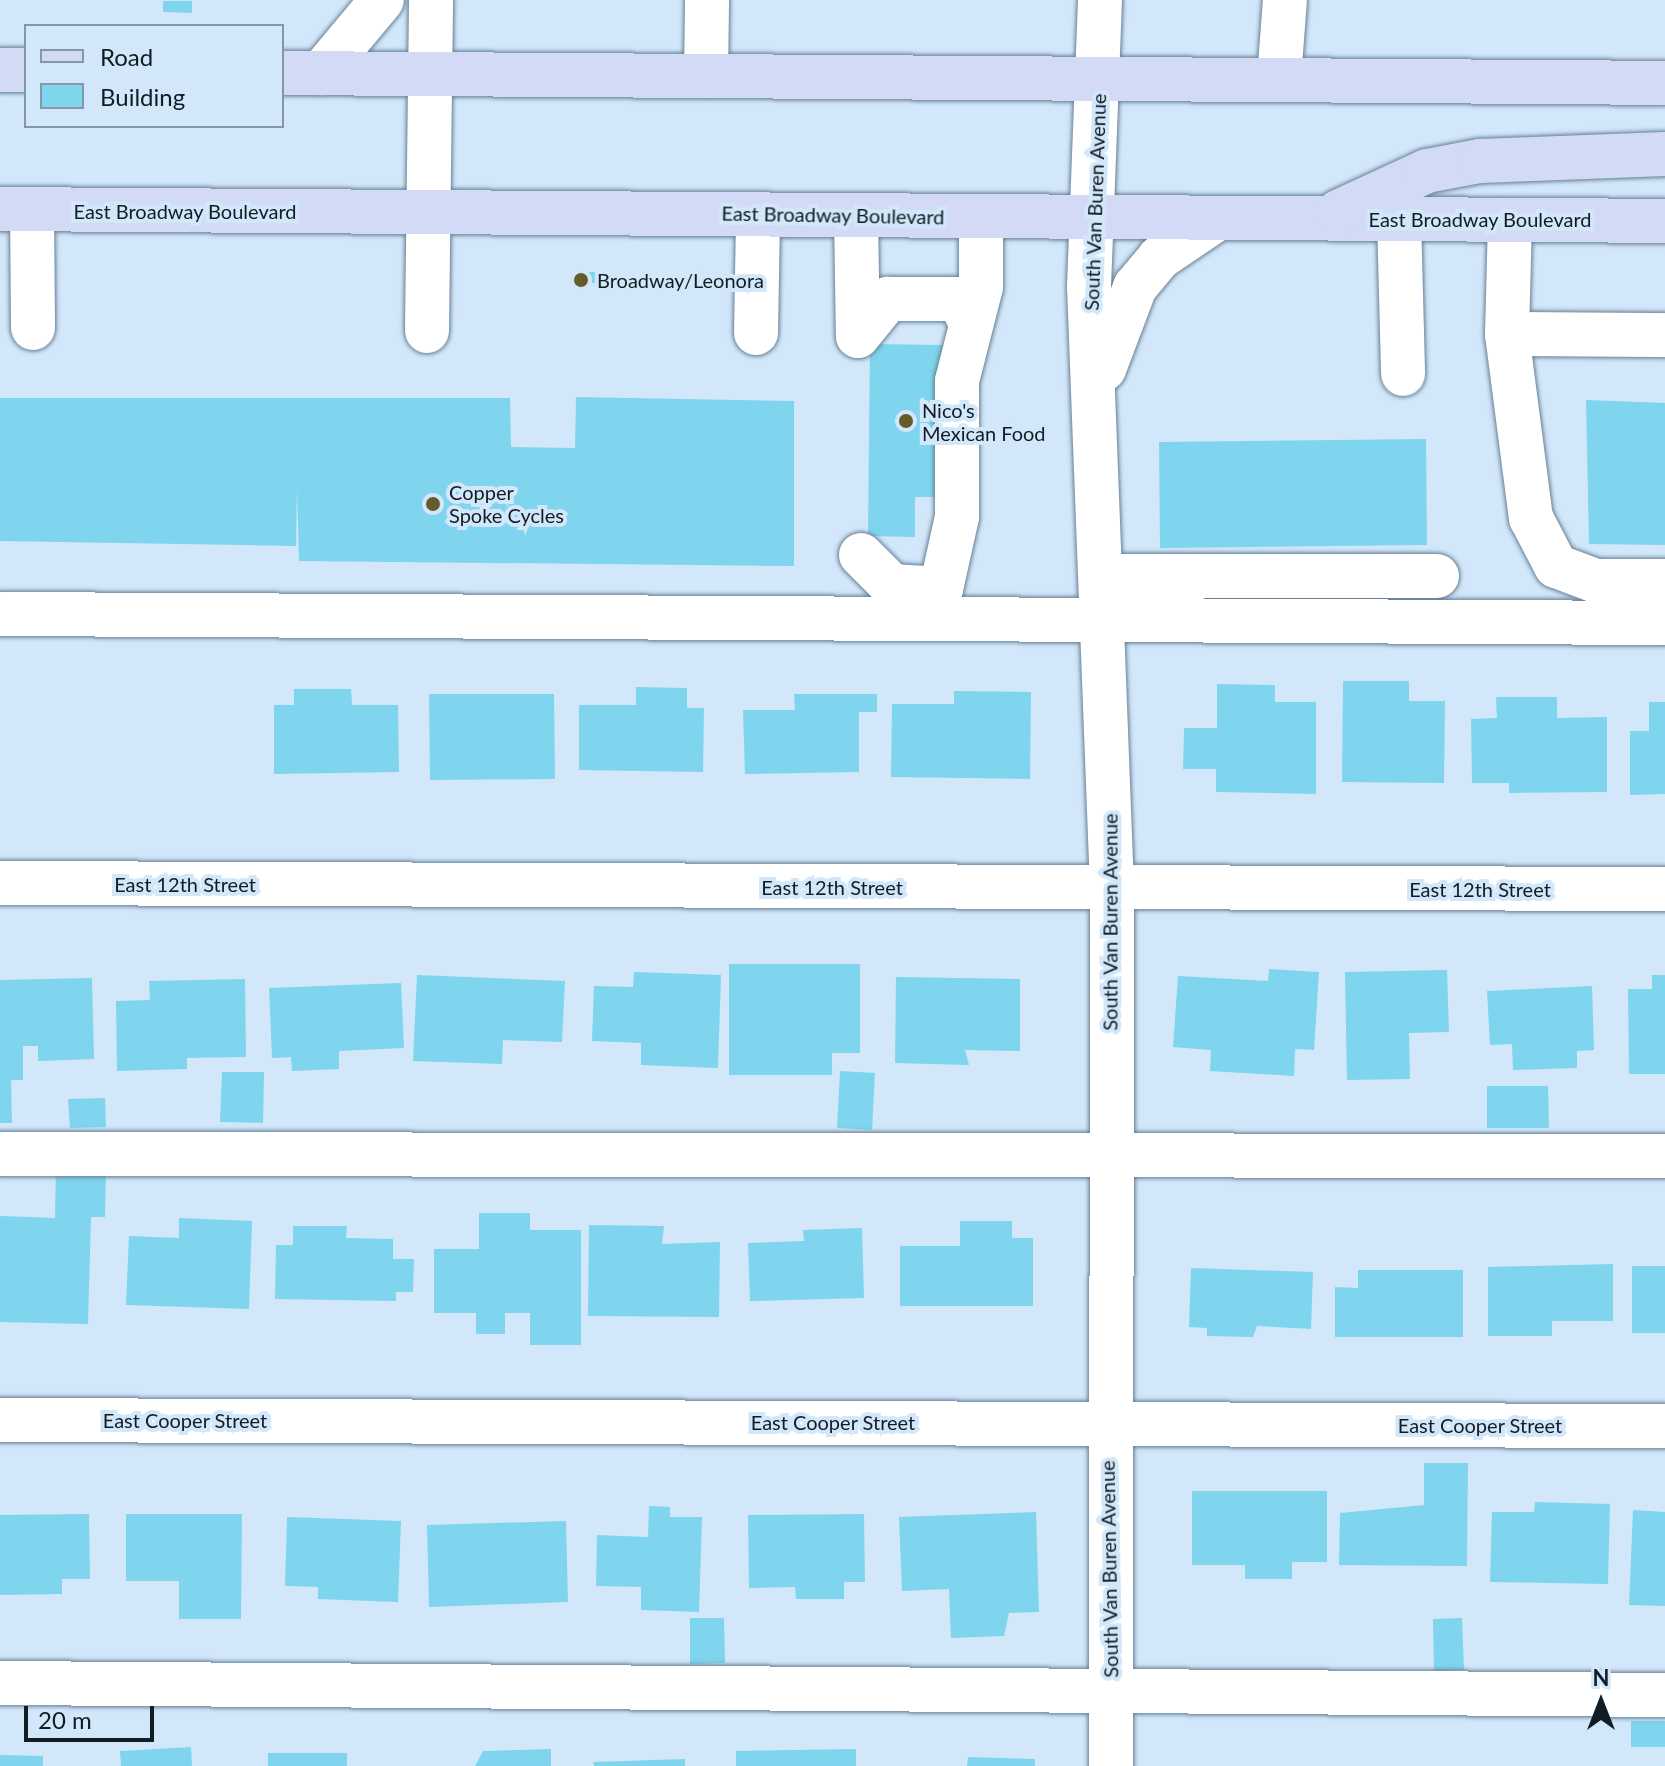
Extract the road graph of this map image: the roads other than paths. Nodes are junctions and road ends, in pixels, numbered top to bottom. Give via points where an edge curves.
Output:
1 (382, 0) edge
2 (431, 0) edge
3 (707, 0) edge
4 (1100, 0) edge
5 (1285, 0) edge
6 (0, 70) edge
7 (24, 70) edge
8 (301, 73) edge
9 (432, 75) junction
10 (706, 76) junction
11 (1099, 78) junction
12 (1279, 79) junction
13 (1665, 83) edge
14 (1665, 154) edge
15 (16, 210) edge
16 (427, 212) junction
17 (758, 214) junction
18 (856, 215) junction
19 (981, 217) junction
20 (1093, 218) junction
21 (1218, 218) junction
22 (1325, 218) junction
23 (1399, 218) junction
24 (1510, 220) junction
25 (1665, 221) edge
26 (970, 322) junction
27 (33, 328) dead end
28 (427, 331) dead end
29 (756, 333) dead end
30 (1507, 334) junction
31 (1665, 335) edge
32 (1403, 374) dead end
33 (1097, 407) junction
34 (861, 555) dead end
35 (1102, 576) junction
36 (1437, 576) dead end
37 (1665, 581) edge
38 (0, 614) edge
39 (1104, 623) junction
40 (1665, 623) edge
41 (0, 883) edge
42 (1112, 888) junction
43 (1665, 889) edge
44 (0, 1154) edge
45 (1110, 1156) junction
46 (1665, 1156) edge
47 (0, 1420) edge
48 (1108, 1422) junction
49 (1665, 1426) edge
50 (0, 1683) edge
51 (1110, 1691) junction
52 (1665, 1695) edge
53 (1111, 1766) edge

1 - 8 street
2 - 9 street
3 - 10 street
4 - 11 street, South Van Buren Avenue
5 - 12 street
6 - 7 main road
8 - 9 main road
9 - 10 main road
9 - 16 street
10 - 11 main road
11 - 12 main road
11 - 20 street, South Van Buren Avenue
12 - 13 main road
14 - 22 main road via 1480,161 1427,171
15 - 16 main road, East Broadway Boulevard
15 - 27 street
16 - 17 main road, East Broadway Boulevard
16 - 28 street
17 - 18 main road, East Broadway Boulevard
17 - 29 street
18 - 19 main road, East Broadway Boulevard
18 - 26 street via 858,336 888,299 959,299
19 - 20 main road, East Broadway Boulevard
19 - 26 street via 981,287
20 - 21 main road, East Broadway Boulevard
20 - 33 street, South Van Buren Avenue
21 - 22 main road, East Broadway Boulevard
21 - 33 street via 1159,258 1135,287 1109,347
22 - 23 main road, East Broadway Boulevard
23 - 24 main road, East Broadway Boulevard
23 - 32 street
24 - 25 main road, East Broadway Boulevard
24 - 30 street
26 - 34 street via 957,381 957,517 941,589 892,586
30 - 31 street
30 - 37 street via 1531,518 1556,566 1596,581
33 - 35 street, South Van Buren Avenue
35 - 36 street
35 - 39 street, South Van Buren Avenue
38 - 39 street
39 - 40 street
39 - 42 street, South Van Buren Avenue
41 - 42 street, East 12th Street
42 - 43 street, East 12th Street
42 - 45 street, South Van Buren Avenue
44 - 45 street
45 - 46 street
45 - 48 street, South Van Buren Avenue
47 - 48 street, East Cooper Street
48 - 49 street, East Cooper Street
48 - 51 street, South Van Buren Avenue
50 - 51 street
51 - 52 street
51 - 53 street, South Van Buren Avenue

